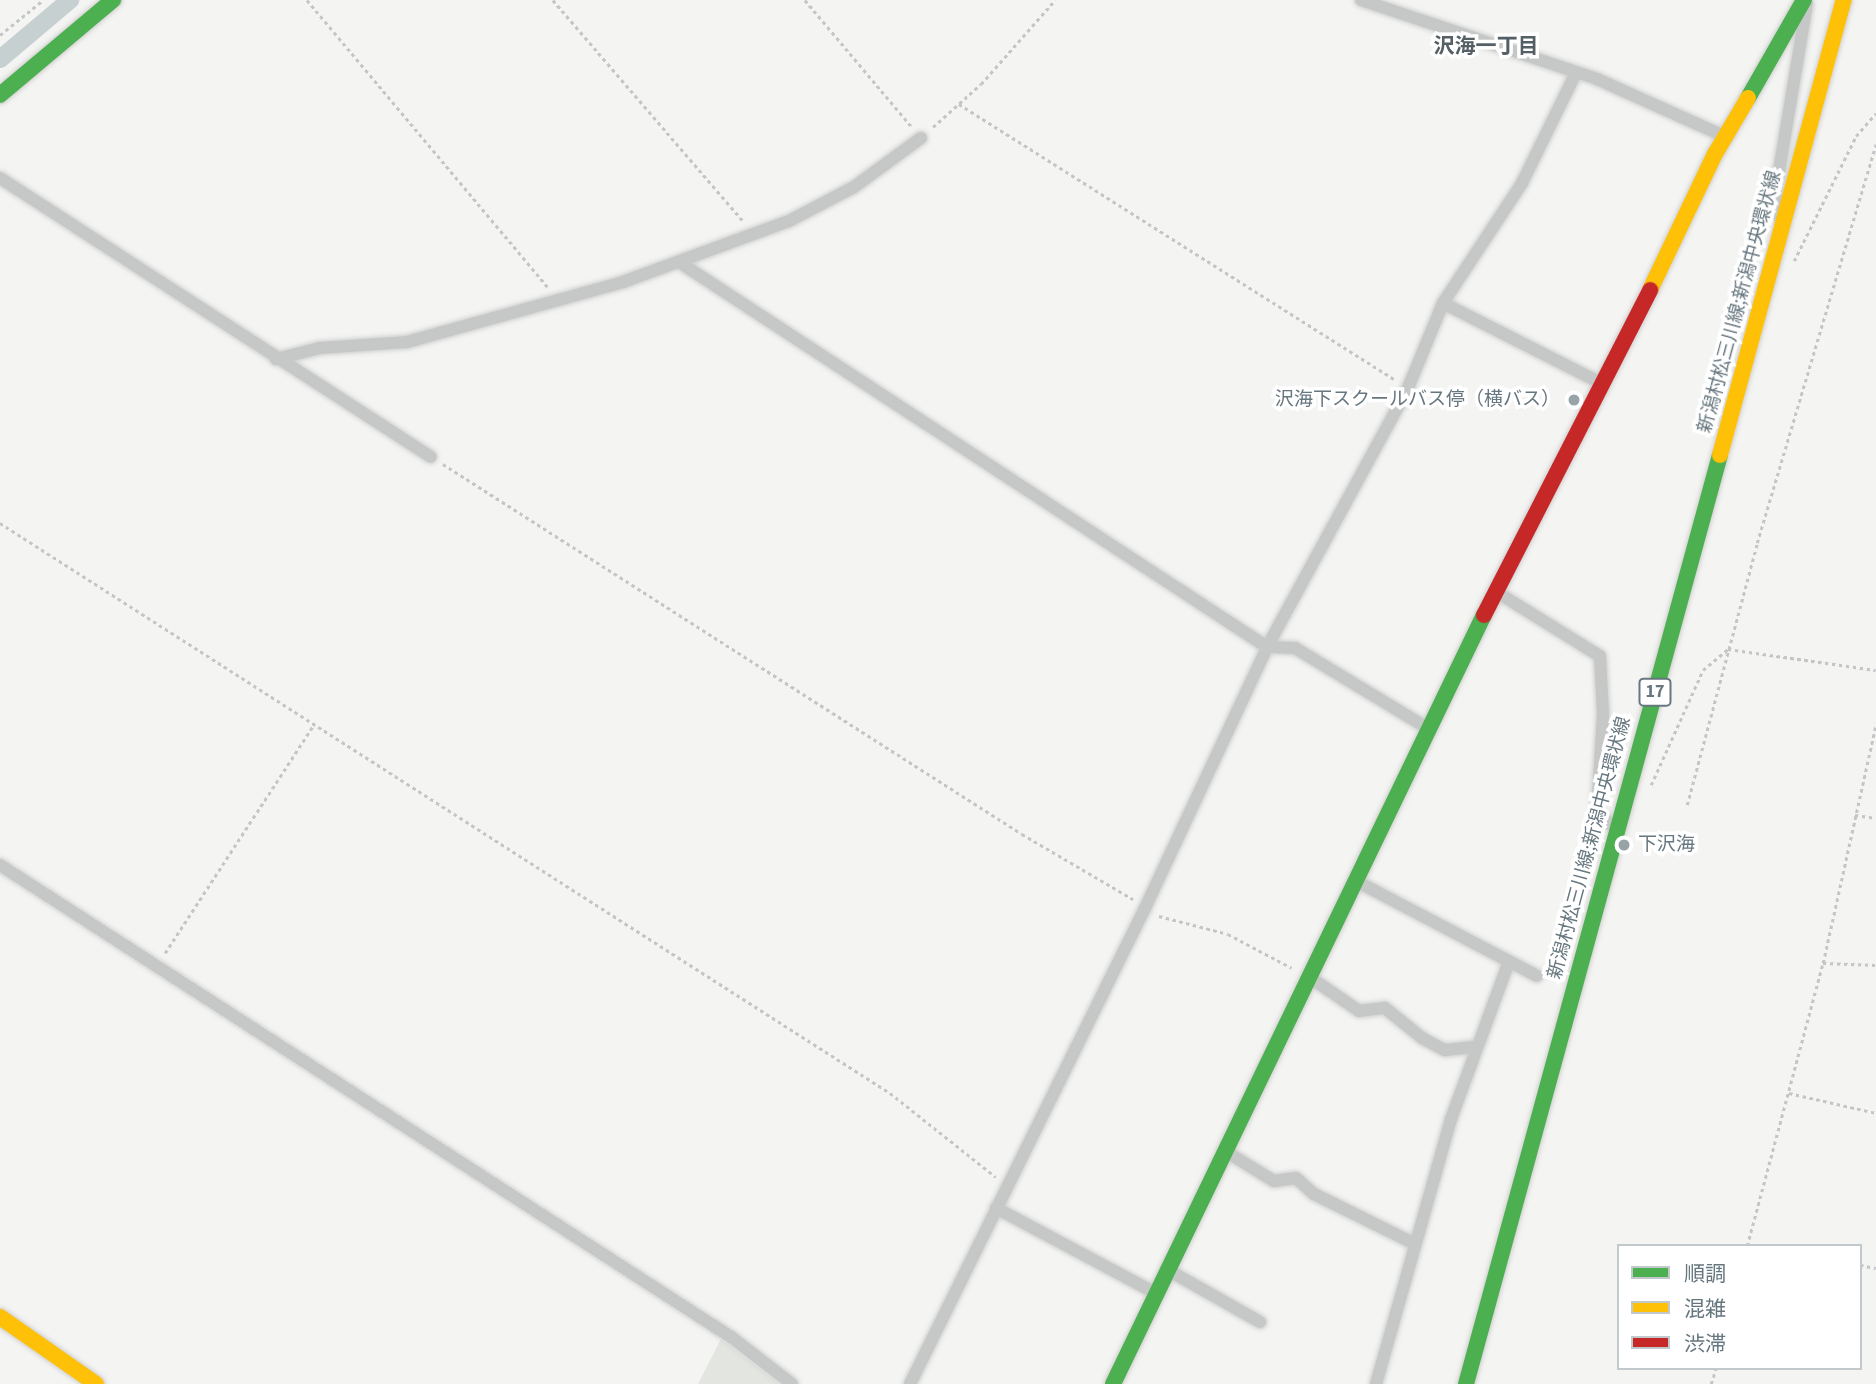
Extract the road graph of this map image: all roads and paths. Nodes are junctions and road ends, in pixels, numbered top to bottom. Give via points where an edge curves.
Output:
1 (43, 0) edge
2 (113, 0) edge
3 (307, 0) edge
4 (553, 0) edge
5 (805, 0) edge
6 (1055, 0) edge
7 (1360, 0) edge
8 (1806, 0) edge
9 (1844, 0) edge
10 (0, 35) edge
11 (1576, 73) junction
12 (0, 95) edge
13 (959, 104) junction
14 (1876, 113) edge
15 (1724, 136) junction
16 (921, 138) junction
17 (1876, 144) edge
18 (0, 177) edge
19 (757, 232) junction
20 (1781, 234) junction
21 (679, 262) junction
22 (1789, 270) dead end
23 (558, 300) junction
24 (1443, 303) junction
25 (275, 359) junction
26 (1602, 384) junction
27 (1408, 388) junction
28 (431, 457) joint
29 (0, 523) edge
30 (1495, 591) junction
31 (1267, 647) junction
32 (1728, 649) junction
33 (1876, 670) edge
34 (314, 724) junction
35 (1876, 724) edge
36 (1429, 729) junction
37 (1647, 793) dead end
38 (1687, 805) dead end
39 (1856, 815) junction
40 (1876, 818) edge
41 (1617, 830) junction
42 (0, 865) edge
43 (1358, 882) junction
44 (1145, 908) junction
45 (1509, 961) junction
46 (1824, 963) junction
47 (158, 964) junction
48 (1876, 965) edge
49 (1537, 976) dead end
50 (1311, 978) junction
51 (1476, 1047) junction
52 (1789, 1093) junction
53 (1876, 1114) edge
54 (1225, 1151) junction
55 (1006, 1186) junction
56 (996, 1208) junction
57 (1415, 1244) junction
58 (1750, 1244) edge
59 (1166, 1269) junction
60 (1155, 1293) junction
61 (0, 1317) edge
62 (1260, 1321) dead end
63 (96, 1384) edge
64 (792, 1384) edge
65 (910, 1384) edge
66 (1113, 1384) edge
67 (1376, 1384) edge
68 (1466, 1384) edge

1 - 10 path
2 - 12 street
3 - 23 path
4 - 19 path via 733,212
5 - 16 path
6 - 13 path
7 - 11 street
8 - 15 street
8 - 20 street via 1776,189
9 - 20 street, 新潟村松三川線;新潟中央環状線 / 17
11 - 15 street
11 - 24 street via 1522,183
13 - 16 path
13 - 27 path
14 - 22 path via 1856,136
15 - 26 street
16 - 19 street via 854,187
17 - 32 path
18 - 25 street
19 - 21 street
20 - 41 street, 新潟村松三川線;新潟中央環状線 / 17
21 - 23 street
21 - 31 street
23 - 25 street via 407,342 320,348
24 - 26 street
24 - 27 street
25 - 28 street
26 - 30 street
27 - 31 street
28 - 44 path
29 - 34 path
30 - 36 street
30 - 41 street via 1600,656 1603,714 1597,812
31 - 36 street via 1294,648
31 - 44 street
32 - 33 path
32 - 37 path via 1703,670
32 - 38 path
34 - 47 path
34 - 55 path via 890,1093
35 - 39 path
36 - 43 street
39 - 40 path
39 - 46 path
41 - 68 street, 新潟村松三川線;新潟中央環状線 / 17
42 - 47 street
43 - 45 street
43 - 50 street
44 - 50 path via 1162,917 1228,934
44 - 55 street
45 - 49 street
45 - 51 street
46 - 48 path
46 - 52 path
47 - 64 street via 719,1329
50 - 51 street via 1359,1011 1385,1008 1445,1050
50 - 54 street
51 - 57 street
52 - 53 path
52 - 58 path
54 - 57 street via 1274,1181 1296,1178 1314,1194
54 - 59 street
55 - 56 street
56 - 60 street
56 - 65 street
57 - 67 street
59 - 60 street
59 - 62 street
60 - 66 street
61 - 63 street

